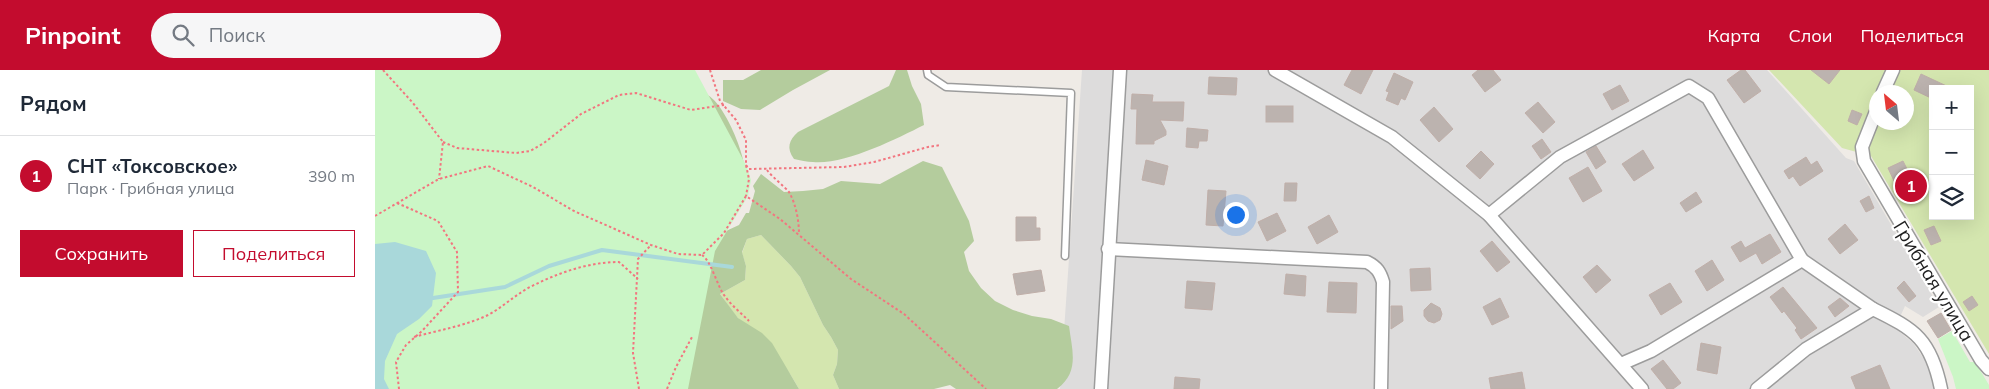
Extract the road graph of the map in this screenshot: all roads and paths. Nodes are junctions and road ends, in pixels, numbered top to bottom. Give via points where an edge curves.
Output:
1 (383, 70) edge
2 (710, 70) edge
3 (927, 70) edge
4 (1120, 70) edge
5 (1275, 70) edge
6 (1893, 70) edge
7 (1886, 85) edge
8 (724, 105) junction
9 (1869, 129) edge
10 (443, 142) junction
11 (941, 145) dead end
12 (745, 165) junction
13 (766, 170) junction
14 (439, 179) junction
15 (746, 196) junction
16 (397, 204) junction
17 (376, 215) edge
18 (1489, 215) junction
19 (799, 234) junction
20 (651, 245) junction
21 (1108, 250) junction
22 (702, 255) junction
23 (1065, 256) dead end
24 (1802, 260) junction
25 (638, 279) junction
26 (1873, 310) junction
27 (749, 321) dead end
28 (414, 337) junction
29 (692, 337) dead end
30 (1621, 364) junction
31 (1989, 368) edge
32 (399, 389) edge
33 (639, 389) edge
34 (667, 389) edge
35 (986, 389) edge
36 (1101, 389) edge
37 (1381, 389) edge
38 (1642, 389) edge
39 (1757, 389) edge
40 (1941, 389) edge

1 - 10 path via 413,102
2 - 8 path
3 - 23 lane via 946,87 1071,92
4 - 21 street
5 - 18 street via 1392,137
6 - 7 street
8 - 10 path via 691,110 636,93 619,95 581,114 530,151 516,153 457,148
8 - 12 path via 746,140
9 - 31 street, Грибная улица via 1862,147 1864,161 1981,360
10 - 14 path
11 - 13 path via 844,167
12 - 13 path via 749,169
12 - 15 path via 749,179
13 - 19 path via 788,192 799,222
14 - 16 path
14 - 20 path via 489,166
15 - 19 path
15 - 22 path via 724,233
16 - 17 path
16 - 28 path via 438,221 457,252 458,292
18 - 24 street via 1560,157 1689,86 1708,98
18 - 30 street
19 - 35 path via 851,279 904,314
20 - 22 path via 678,254
20 - 25 path via 638,259
21 - 36 street
21 - 37 street via 1367,262 1375,266 1383,282
22 - 27 path via 725,297
24 - 26 street
24 - 30 street via 1651,351
25 - 28 path via 619,262 581,266 529,287 489,314 458,327
25 - 33 path via 633,353
26 - 39 street via 1806,349
26 - 40 street via 1907,327 1921,341 1933,360
28 - 32 path via 396,362
29 - 34 path
30 - 38 street

